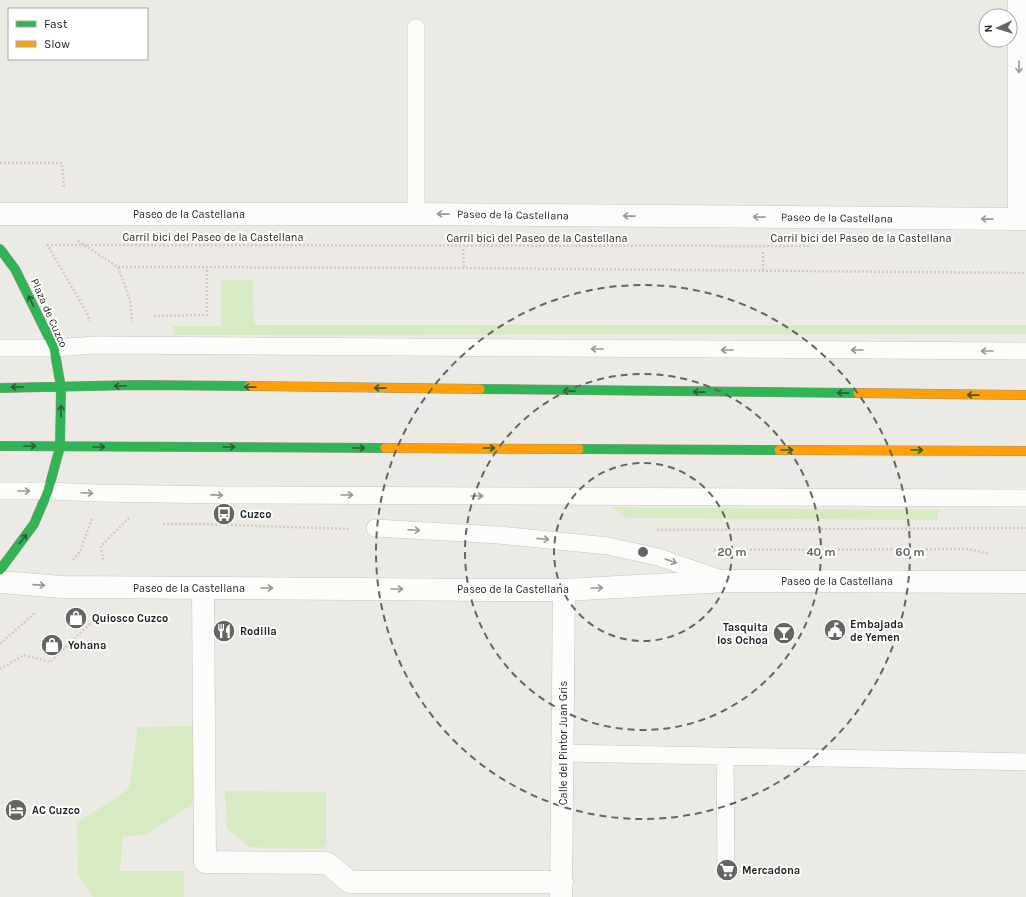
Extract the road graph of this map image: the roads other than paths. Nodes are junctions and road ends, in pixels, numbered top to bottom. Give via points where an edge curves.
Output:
1 (1019, 0) edge
2 (416, 28) dead end
3 (0, 214) edge
4 (416, 214) junction
5 (1023, 219) edge
6 (0, 249) edge
7 (0, 348) edge
8 (54, 348) junction
9 (1026, 352) edge
10 (61, 387) junction
11 (0, 388) edge
12 (1026, 395) edge
13 (0, 446) edge
14 (60, 446) junction
15 (1026, 451) edge
16 (0, 491) edge
17 (48, 491) junction
18 (1026, 498) edge
19 (375, 528) dead end
20 (0, 570) edge
21 (726, 581) junction
22 (0, 582) edge
23 (1026, 582) edge
24 (203, 588) junction
25 (564, 590) junction
26 (562, 753) junction
27 (725, 756) junction
28 (1026, 762) edge
29 (726, 868) dead end
30 (562, 890) edge

1 -> 5 street
2 - 4 lane
3 - 4 street, Paseo de la Castellana
5 -> 4 street, Paseo de la Castellana
8 -> 6 main road, Plaza de Cuzco via 15,269
7 - 8 lane
9 -> 8 lane via 96,345
8 - 10 main road, Plaza de Cuzco
10 -> 11 main road
12 -> 10 main road via 136,385
14 -> 10 main road, Plaza de Cuzco
13 -> 14 main road
14 -> 15 main road
14 - 17 main road, Plaza de Cuzco
16 -> 17 lane
17 -> 18 lane via 224,495
20 -> 17 main road, Plaza de Cuzco via 34,524
19 -> 21 lane via 499,535 608,546 658,556
21 - 23 street, Paseo de la Castellana
25 -> 21 street, Paseo de la Castellana
22 -> 24 street, Paseo de la Castellana via 62,586
24 -> 25 street, Paseo de la Castellana
24 - 30 street via 205,862 327,863 350,882
25 - 26 street, Calle del Pintor Juan Gris
26 - 27 lane
26 - 30 street, Calle del Pintor Juan Gris
27 - 28 lane
27 - 29 lane

